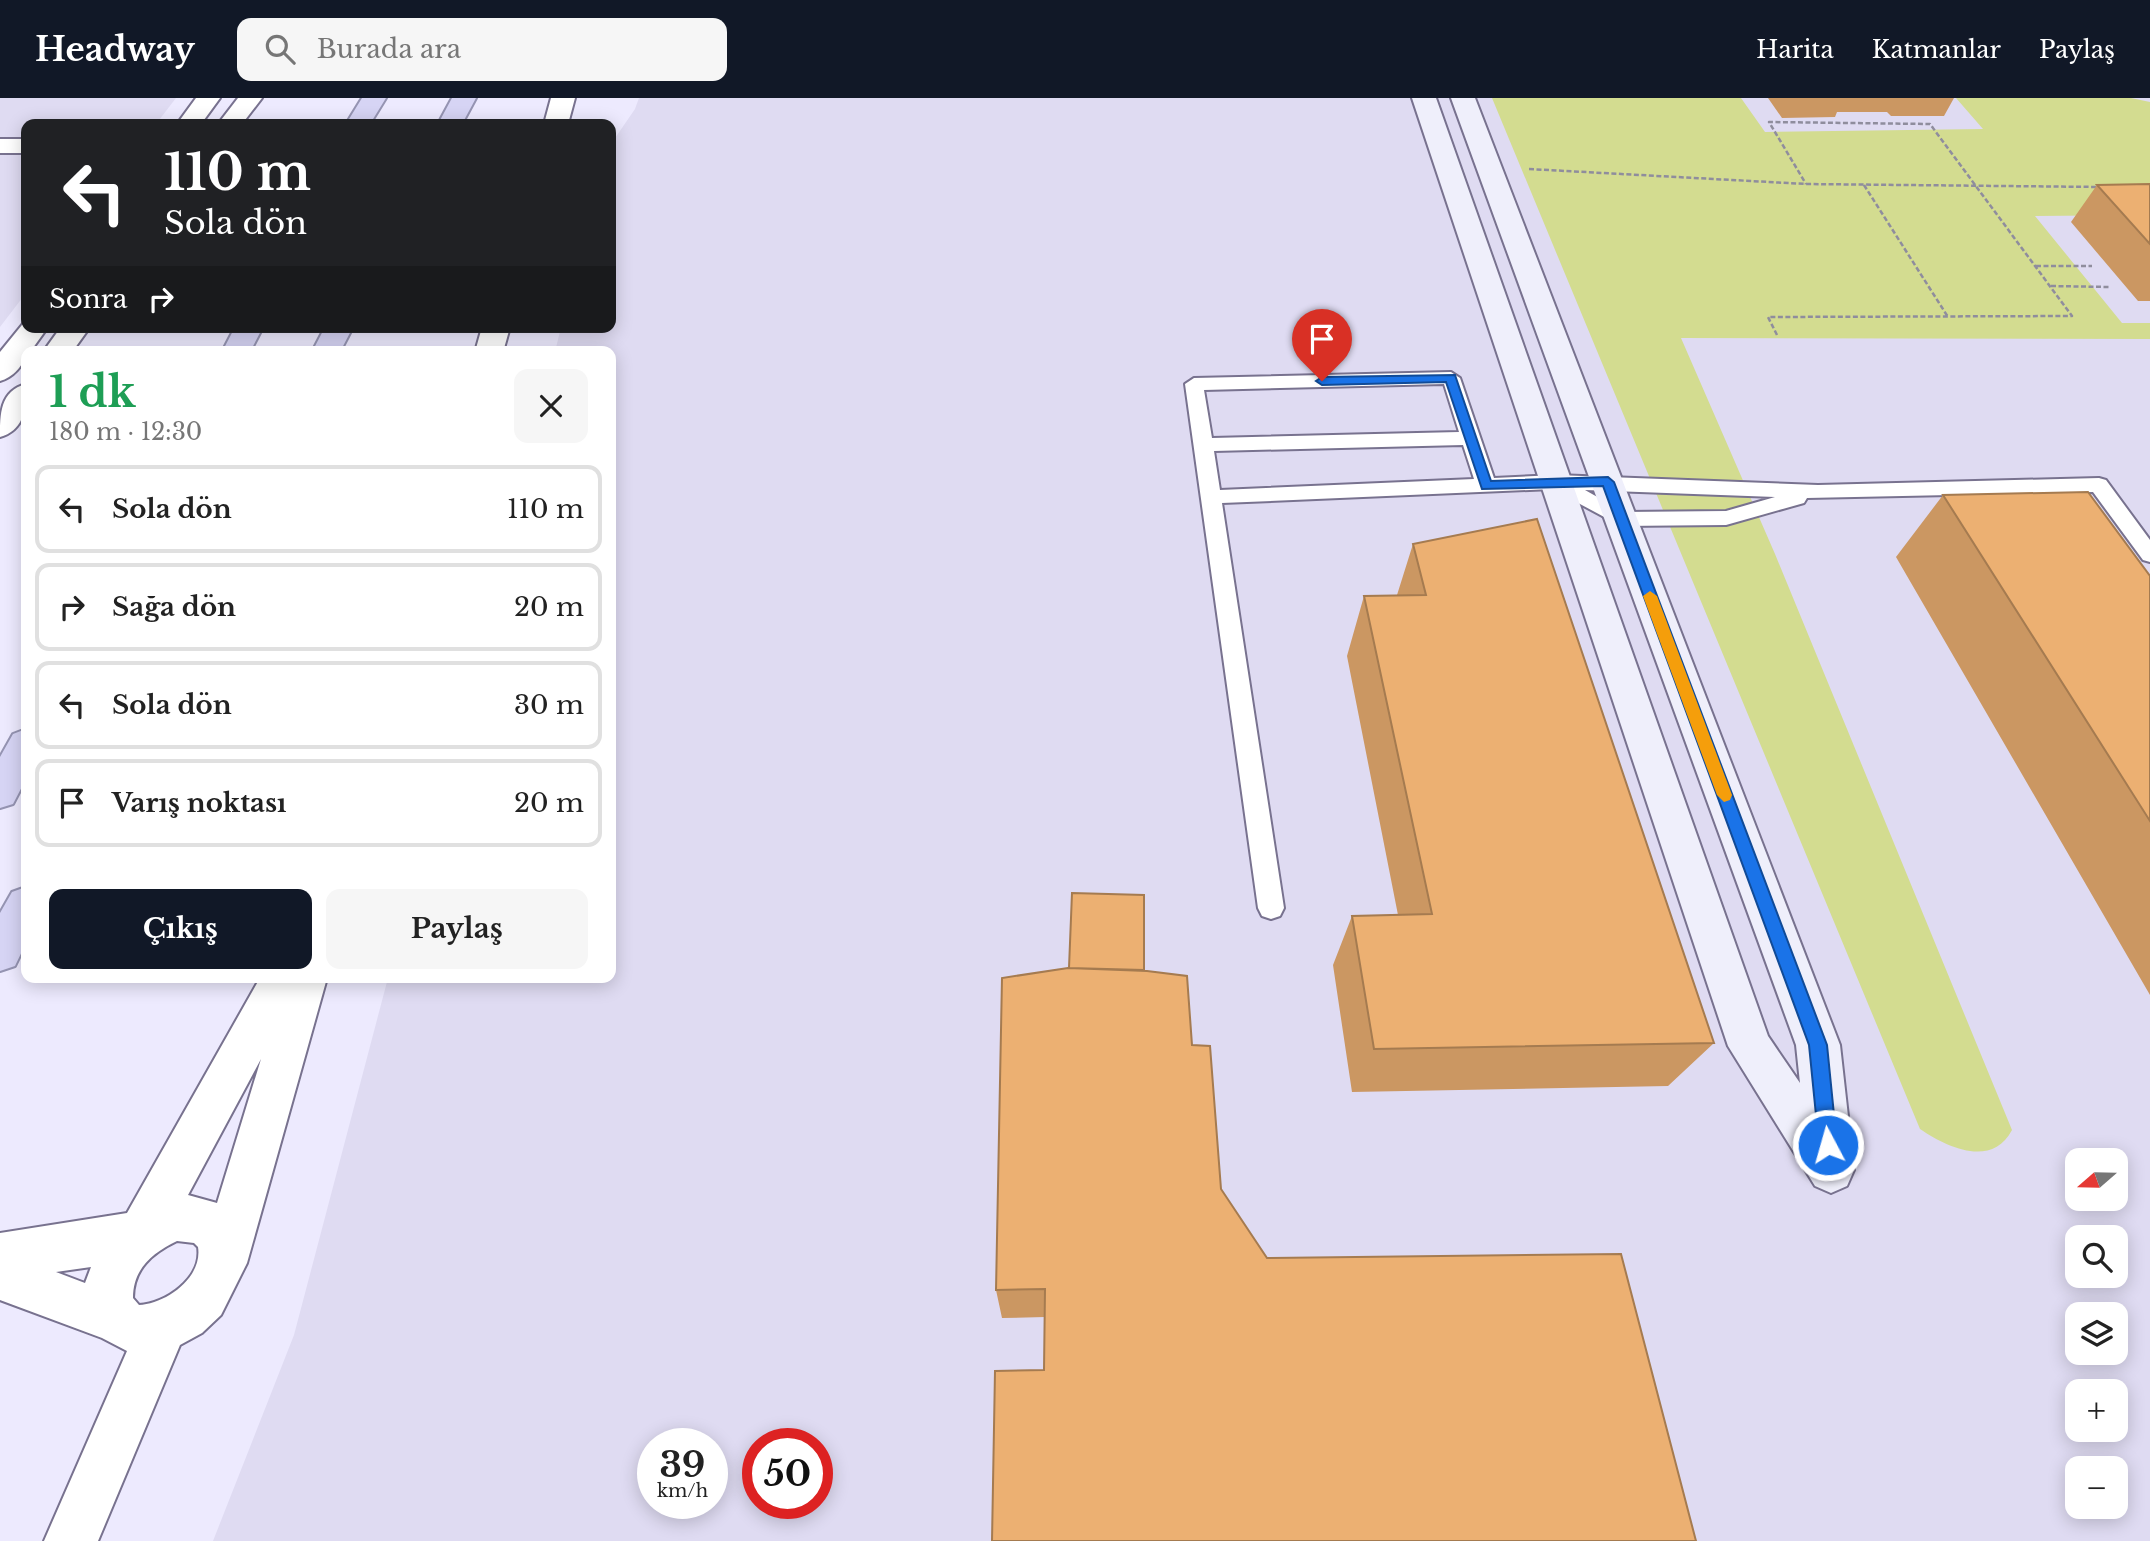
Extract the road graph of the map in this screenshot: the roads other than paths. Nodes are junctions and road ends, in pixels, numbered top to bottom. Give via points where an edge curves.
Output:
1 (208, 98) edge
2 (250, 98) edge
3 (374, 98) edge
4 (464, 98) edge
5 (563, 98) edge
6 (1424, 98) edge
7 (1463, 98) edge
8 (193, 119) edge
9 (234, 119) edge
10 (361, 119) edge
11 (453, 119) edge
12 (557, 119) edge
13 (0, 146) edge
14 (21, 146) edge
15 (29, 333) edge
16 (0, 372) edge
17 (21, 400) edge
18 (0, 427) edge
19 (1471, 438) junction
20 (1203, 445) junction
21 (1556, 482) junction
22 (1608, 482) junction
23 (1486, 485) junction
24 (1818, 492) junction
25 (1210, 497) junction
26 (1621, 519) junction
27 (2150, 555) edge
28 (21, 753) edge
29 (0, 793) edge
30 (1271, 908) dead end
31 (21, 913) edge
32 (0, 953) edge
33 (279, 983) edge
34 (305, 983) edge
35 (141, 1235) junction
36 (0, 1257) edge
37 (223, 1265) junction
38 (0, 1276) edge
39 (114, 1318) junction
40 (163, 1326) junction
41 (71, 1541) edge

1 - 8 street
2 - 9 street
3 - 10 highway
4 - 11 highway
5 - 12 street
6 - 21 main road
7 - 22 main road
13 - 14 street
15 - 16 street
17 - 18 street
19 - 20 lane
19 - 20 lane via 1451,378 1194,384
19 - 23 lane
20 - 25 lane
21 - 22 lane
21 - 23 lane
21 - 26 lane
21 - 26 main road via 1750,1046 1830,1170 1818,1045
22 - 24 lane
22 - 26 main road
23 - 25 lane
24 - 26 lane via 1726,518
24 - 27 lane via 2099,485
25 - 30 lane
28 - 29 highway
31 - 32 highway
33 - 35 street
34 - 37 street
35 - 36 street
35 - 37 street via 177,1217 210,1222 224,1247
35 - 39 street via 124,1250 110,1277 107,1304
37 - 40 street via 201,1301
38 - 39 street
39 - 40 street via 144,1331
40 - 41 street

